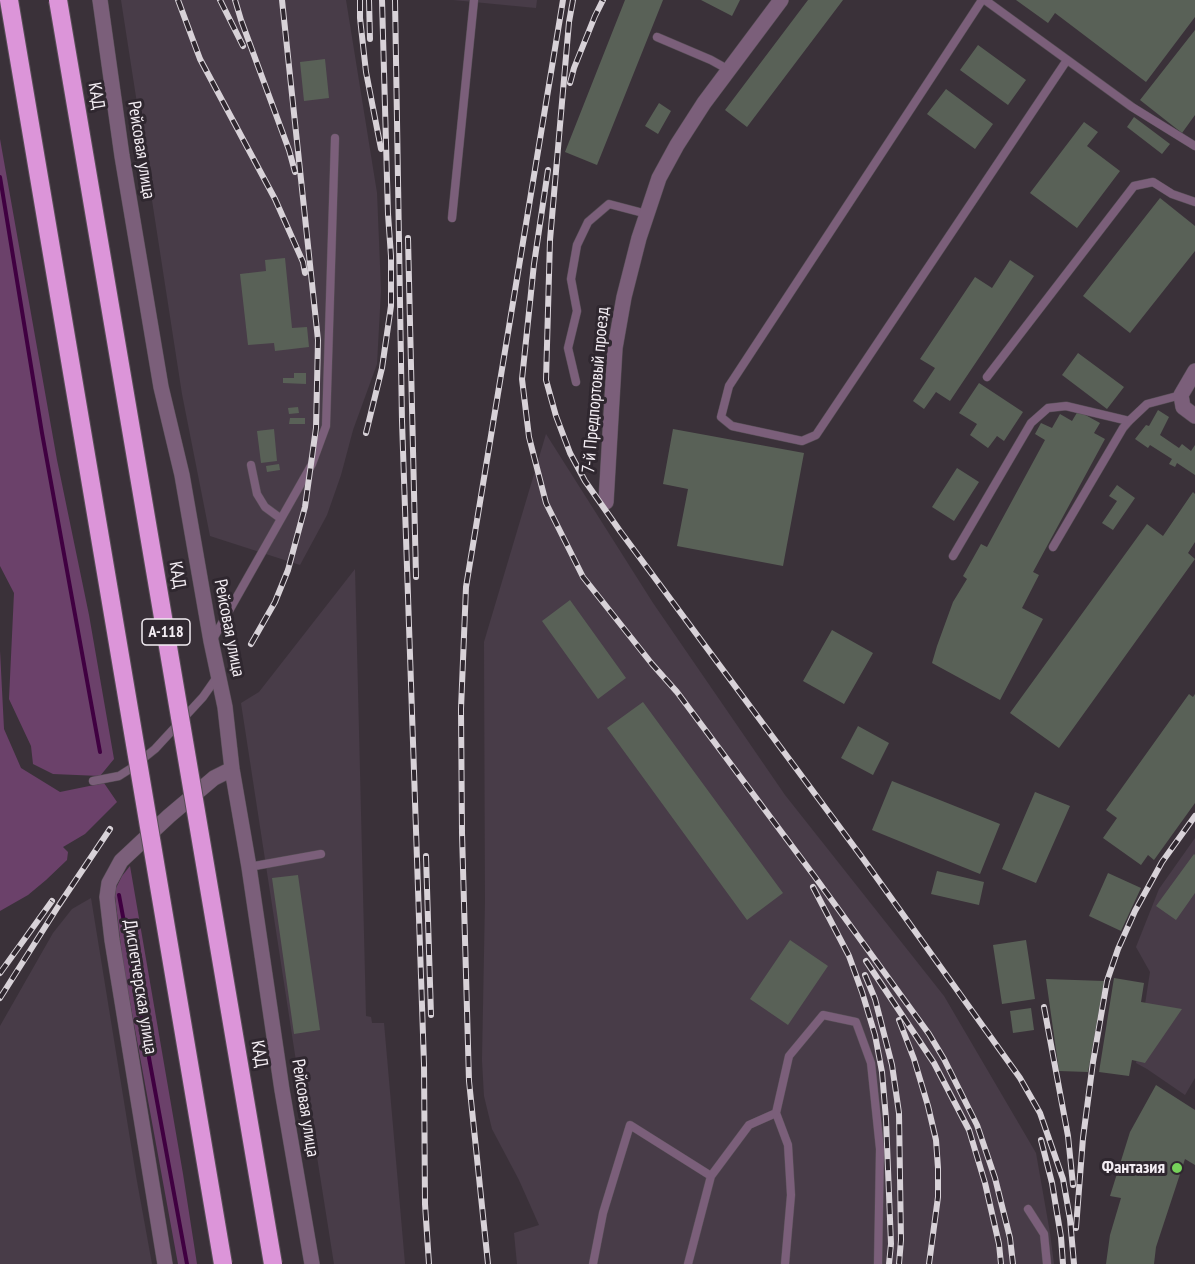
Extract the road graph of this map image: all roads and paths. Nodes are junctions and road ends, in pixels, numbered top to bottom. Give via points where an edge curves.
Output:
1 (9, 0) edge
2 (58, 0) edge
3 (100, 0) edge
4 (474, 0) edge
5 (780, 0) edge
6 (984, 0) edge
7 (657, 38) dead end
8 (1067, 60) junction
9 (729, 70) junction
10 (335, 138) dead end
11 (1195, 146) edge
12 (1195, 202) edge
13 (647, 214) junction
14 (452, 218) dead end
15 (1195, 371) edge
16 (987, 376) dead end
17 (576, 382) dead end
18 (1181, 395) junction
19 (1195, 416) edge
20 (1129, 421) junction
21 (251, 465) dead end
22 (606, 502) dead end
23 (280, 518) junction
24 (1053, 548) dead end
25 (953, 556) dead end
26 (211, 641) junction
27 (218, 675) junction
28 (232, 769) junction
29 (93, 781) dead end
30 (321, 854) dead end
31 (249, 867) junction
32 (776, 1113) junction
33 (711, 1176) junction
34 (1028, 1209) dead end
35 (165, 1264) edge
36 (223, 1264) edge
37 (273, 1264) edge
38 (312, 1264) edge
39 (593, 1264) edge
40 (688, 1264) edge
41 (785, 1264) edge
42 (878, 1264) edge
43 (1047, 1264) edge

1 - 36 highway, А-118, bridge
2 - 37 highway, КАД / А-118, bridge
3 - 26 street, Рейсовая улица via 161,387 182,475
4 - 14 lane
5 - 9 street, 7-й Предпортовый проезд
6 - 8 lane
6 - 8 lane via 729,386 721,417 732,426 802,441 816,435
7 - 9 lane
8 - 11 lane
9 - 13 street, 7-й Предпортовый проезд via 677,145 659,178
10 - 23 lane via 326,426 312,464
12 - 16 lane via 1154,182 1134,186
13 - 17 lane via 609,204 588,222 577,245 571,279 577,311 568,348
13 - 22 street, 7-й Предпортовый проезд via 624,297 615,348
15 - 18 street
18 - 19 street via 1183,407
18 - 20 lane via 1147,404
20 - 24 lane
20 - 25 lane via 1066,406 1048,408 1030,423
21 - 23 lane via 257,494 265,507
23 - 26 lane
26 - 27 street, Рейсовая улица
27 - 28 street, Рейсовая улица
27 - 29 lane via 155,749 119,776
28 - 31 street, Рейсовая улица
28 - 35 street, Диспетчерская улица via 214,778 121,861 109,883 107,897
30 - 31 lane
31 - 38 street, Рейсовая улица
32 - 33 lane via 749,1125
32 - 41 lane via 788,1145 791,1195
32 - 42 lane via 789,1056 823,1015 856,1022 871,1063 880,1149
33 - 39 lane via 630,1125 603,1213
33 - 40 lane
34 - 43 lane via 1044,1234

